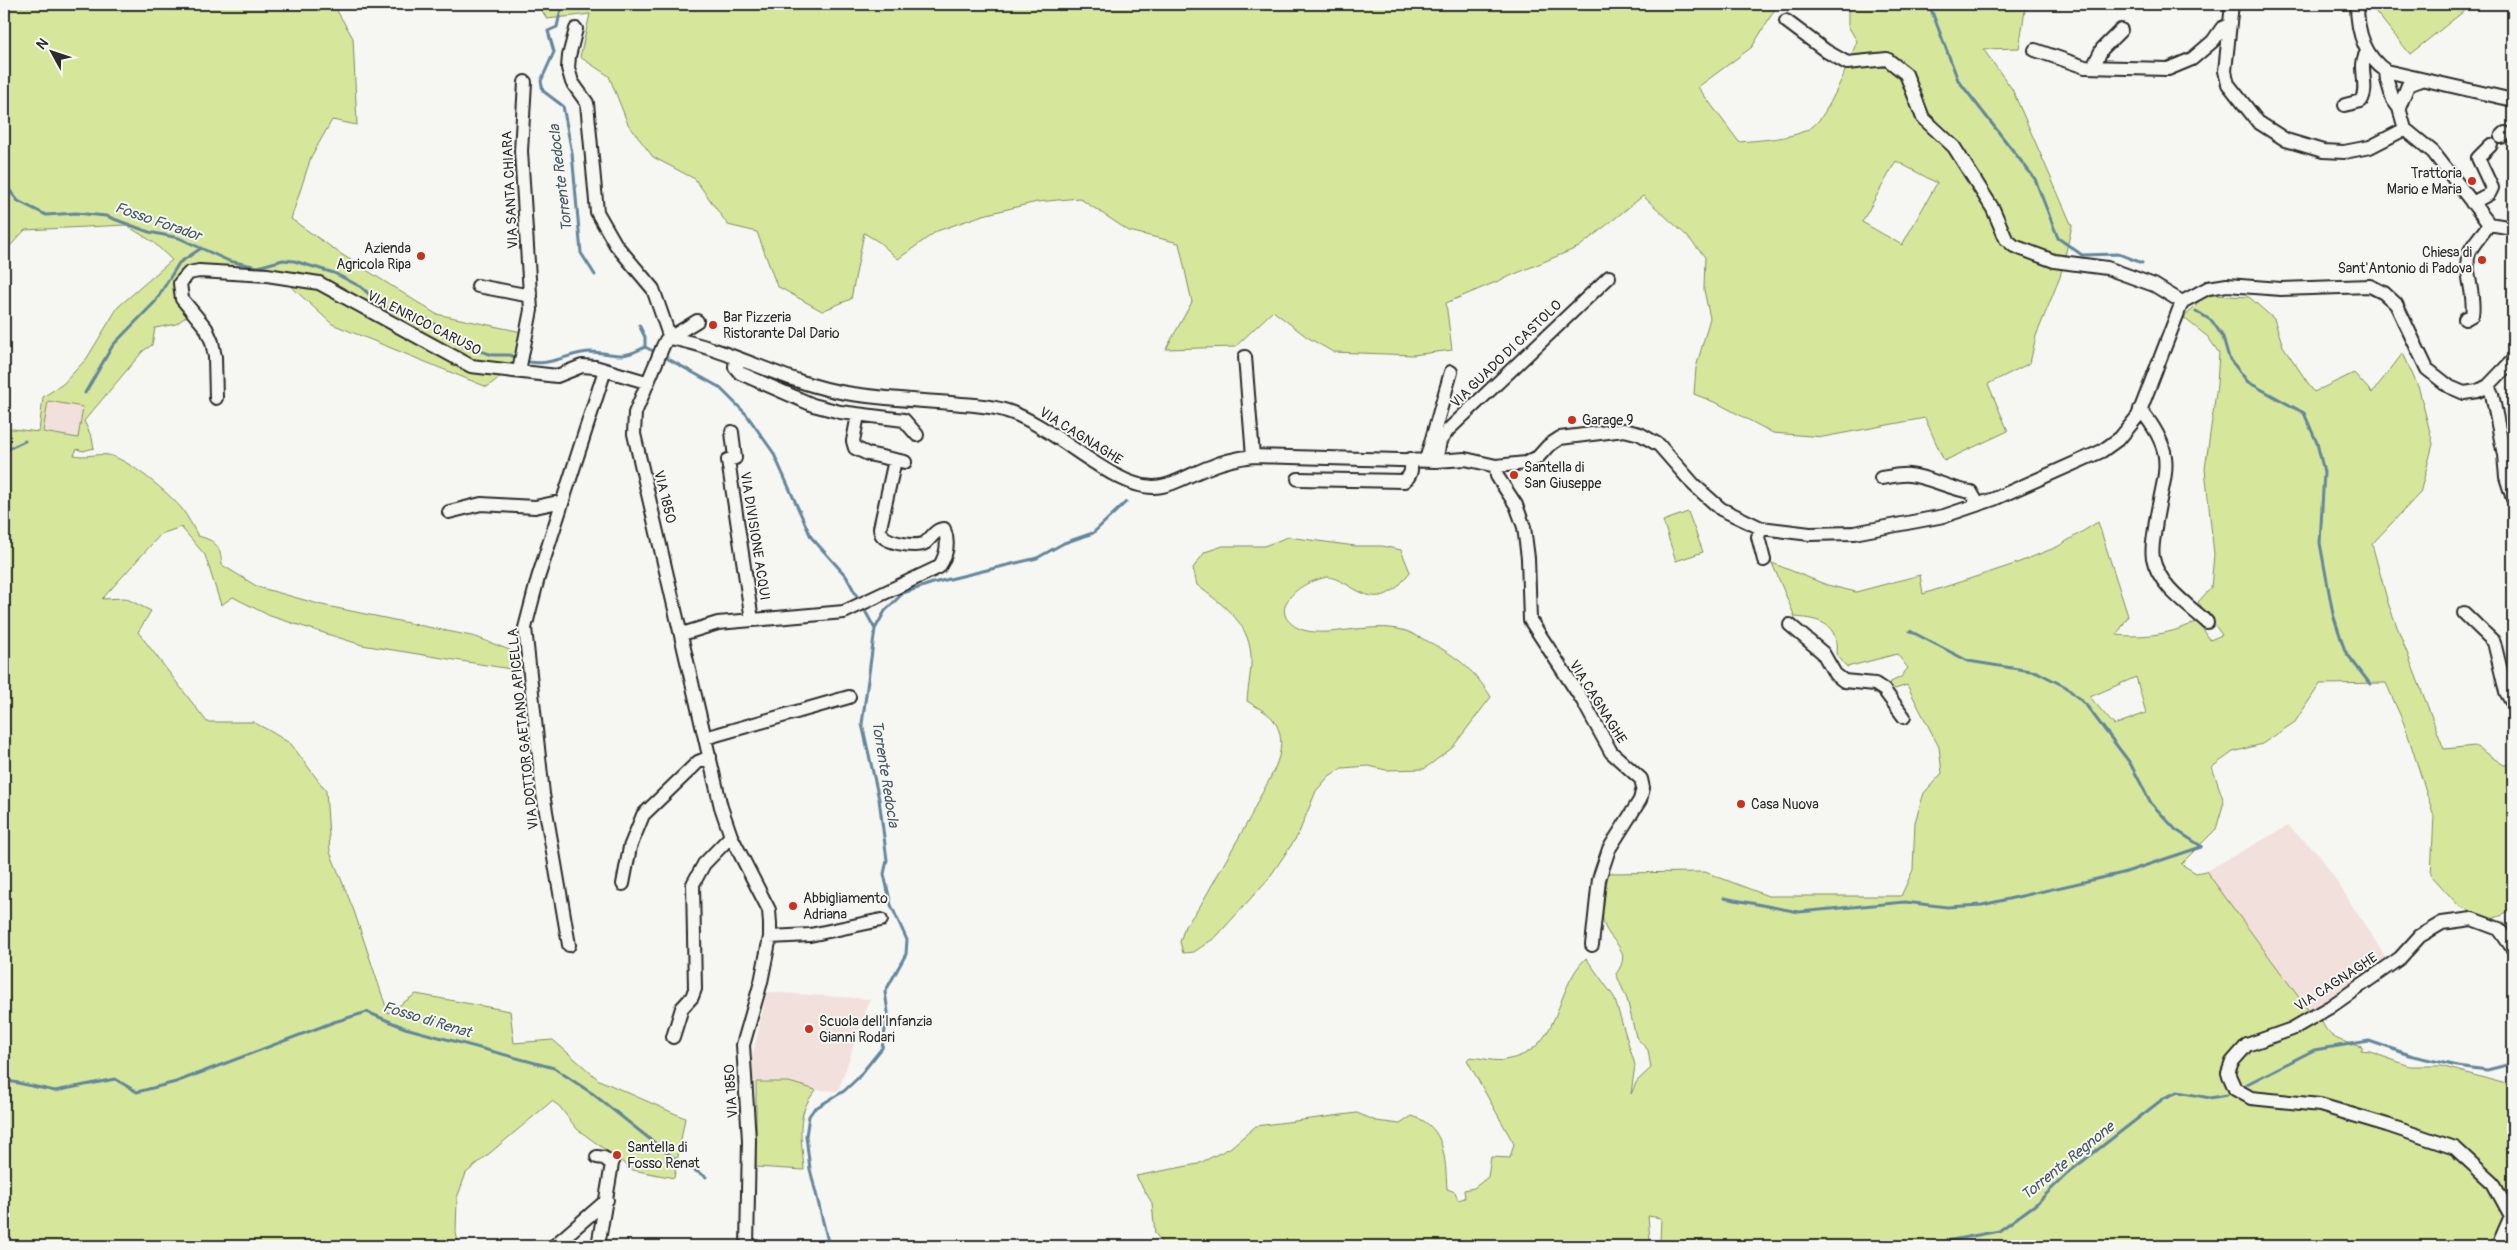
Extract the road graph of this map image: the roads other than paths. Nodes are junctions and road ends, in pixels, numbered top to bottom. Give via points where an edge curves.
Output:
1 (2232, 4) edge
2 (2357, 4) edge
3 (1786, 21) dead end
4 (2229, 24) junction
5 (576, 28) dead end
6 (2122, 30) dead end
7 (2035, 50) dead end
8 (2367, 52) junction
9 (2093, 67) junction
10 (2386, 71) junction
11 (2421, 80) junction
12 (525, 82) dead end
13 (2513, 100) edge
14 (2344, 105) dead end
15 (2399, 108) junction
16 (2405, 129) junction
17 (2491, 145) dead end
18 (2478, 200) junction
19 (2494, 225) junction
20 (2513, 228) edge
21 (1609, 277) dead end
22 (478, 286) dead end
23 (531, 296) junction
24 (2182, 302) junction
25 (2465, 319) dead end
26 (696, 321) dead end
27 (666, 342) junction
28 (1244, 357) dead end
29 (736, 358) junction
30 (2513, 360) edge
31 (605, 370) junction
32 (519, 371) junction
33 (1451, 372) dead end
34 (646, 382) junction
35 (2488, 386) junction
36 (216, 398) dead end
37 (2140, 409) junction
38 (858, 414) junction
39 (732, 432) dead end
40 (917, 435) dead end
41 (1253, 456) junction
42 (1410, 459) junction
43 (1431, 460) junction
44 (1496, 466) junction
45 (1881, 478) dead end
46 (1298, 479) dead end
47 (2513, 499) edge
48 (562, 504) junction
49 (1978, 504) junction
50 (449, 512) dead end
51 (1761, 528) junction
52 (1764, 560) dead end
53 (2464, 612) dead end
54 (752, 620) junction
55 (2208, 622) dead end
56 (1790, 625) dead end
57 (682, 634) junction
58 (849, 697) dead end
59 (2513, 704) edge
60 (1904, 717) dead end
61 (705, 738) junction
62 (710, 757) junction
63 (731, 836) junction
64 (623, 884) dead end
65 (880, 920) dead end
66 (770, 938) junction
67 (568, 945) dead end
68 (1592, 945) dead end
69 (2513, 949) edge
70 (673, 1037) dead end
71 (597, 1157) dead end
72 (607, 1200) junction
73 (554, 1246) edge
74 (598, 1246) edge
75 (747, 1246) edge
76 (2498, 1246) edge

1 - 4 street
2 - 8 street
3 - 24 street via 1847,63 1887,59 1900,68 1906,74 1923,118 1954,147 1993,209 2003,234 2014,246 2054,261 2107,268 2154,285
4 - 9 street via 2192,59 2168,69
4 - 16 street via 2225,71 2228,84 2258,122 2286,140 2323,151 2344,152 2370,148
5 - 27 street via 568,68 572,82 587,103 597,212 616,245 653,289
6 - 9 street via 2102,49
7 - 9 street
8 - 10 street
8 - 14 street via 2363,58 2364,95 2360,101
10 - 11 street
10 - 15 street via 2391,93
11 - 13 street
11 - 15 street via 2408,86
12 - 23 street, VIA SANTA CHIARA via 521,151
15 - 16 street
16 - 18 street via 2433,152
17 - 18 street via 2478,158 2492,188 2489,194
18 - 19 street
19 - 20 street
19 - 25 street via 2468,254 2474,304 2472,315
21 - 43 street, VIA GUADO DI CASTOLO via 1448,430
22 - 23 street
23 - 32 street, VIA SANTA CHIARA
24 - 35 street via 2208,288 2227,284 2280,288 2370,286 2396,304 2427,369 2450,387 2464,393
24 - 37 street, VIA CAGNAGHE
26 - 27 street
27 - 29 street, VIA CAGNAGHE via 694,342
27 - 34 street, VIA 1850
28 - 41 street
29 - 38 street via 735,367 740,373 813,406
29 - 41 street, VIA CAGNAGHE via 845,393 1007,411 1032,422 1116,476 1136,485 1155,488 1230,460
30 - 35 street
31 - 32 street, VIA ENRICO CARUSO via 582,366 556,376
31 - 34 street, VIA ENRICO CARUSO
31 - 48 street, VIA DOTTOR GAETANO APICELLA
32 - 36 street, VIA ENRICO CARUSO via 471,366 311,281 267,274 199,271 189,273 180,283 182,299 206,328 212,342
33 - 43 street
34 - 57 street, VIA 1850 via 635,413 634,434
35 - 47 street
37 - 49 street, VIA CAGNAGHE via 2120,438 2102,451
37 - 55 street via 2165,450 2167,470 2156,523 2153,559 2162,577 2178,596
38 - 40 street via 904,420
38 - 54 street, VIA DIVISIONE ACQUI via 853,441 855,448 900,461 880,528 882,535 885,539 913,546 924,544 938,530 944,529 946,557 939,567 849,611
39 - 54 street, VIA DIVISIONE ACQUI via 736,458 728,460
41 - 42 street, VIA CAGNAGHE
42 - 43 street, VIA CAGNAGHE
42 - 46 street via 1412,469 1404,481
43 - 44 street, VIA CAGNAGHE via 1466,459
44 - 51 street, VIA CAGNAGHE via 1530,462 1560,438 1633,431 1659,445 1694,485 1721,509
44 - 68 street, VIA CAGNAGHE via 1497,476 1516,506 1524,528 1530,620 1611,752 1641,779 1643,788 1640,800 1609,849 1599,879
45 - 49 street via 1907,475 1922,478 1971,492
48 - 50 street via 554,502 535,507 481,504
48 - 67 street, VIA DOTTOR GAETANO APICELLA via 525,628 543,794
49 - 51 street, VIA CAGNAGHE via 1944,516 1854,532 1810,534
51 - 52 street via 1758,537
53 - 59 street via 2494,642 2506,692
54 - 57 street, VIA DIVISIONE ACQUI via 718,623
56 - 60 street via 1823,653 1835,674 1844,681 1875,684 1884,690
57 - 61 street, VIA 1850
58 - 61 street
61 - 62 street, VIA 1850
62 - 63 street, VIA 1850
62 - 64 street via 698,762 643,815 630,847
63 - 66 street, VIA 1850 via 769,910
63 - 70 street via 704,864 693,884 695,989 682,1008
65 - 66 street via 810,935
66 - 75 street, VIA 1850 via 744,1045 749,1140
69 - 76 street, VIA CAGNAGHE via 2499,929 2472,919 2442,923 2420,936 2400,958 2330,1007 2292,1029 2247,1045 2228,1072 2234,1089 2244,1095 2320,1105 2455,1148 2493,1183 2511,1216
71 - 72 street via 612,1164
72 - 73 street
72 - 74 street

